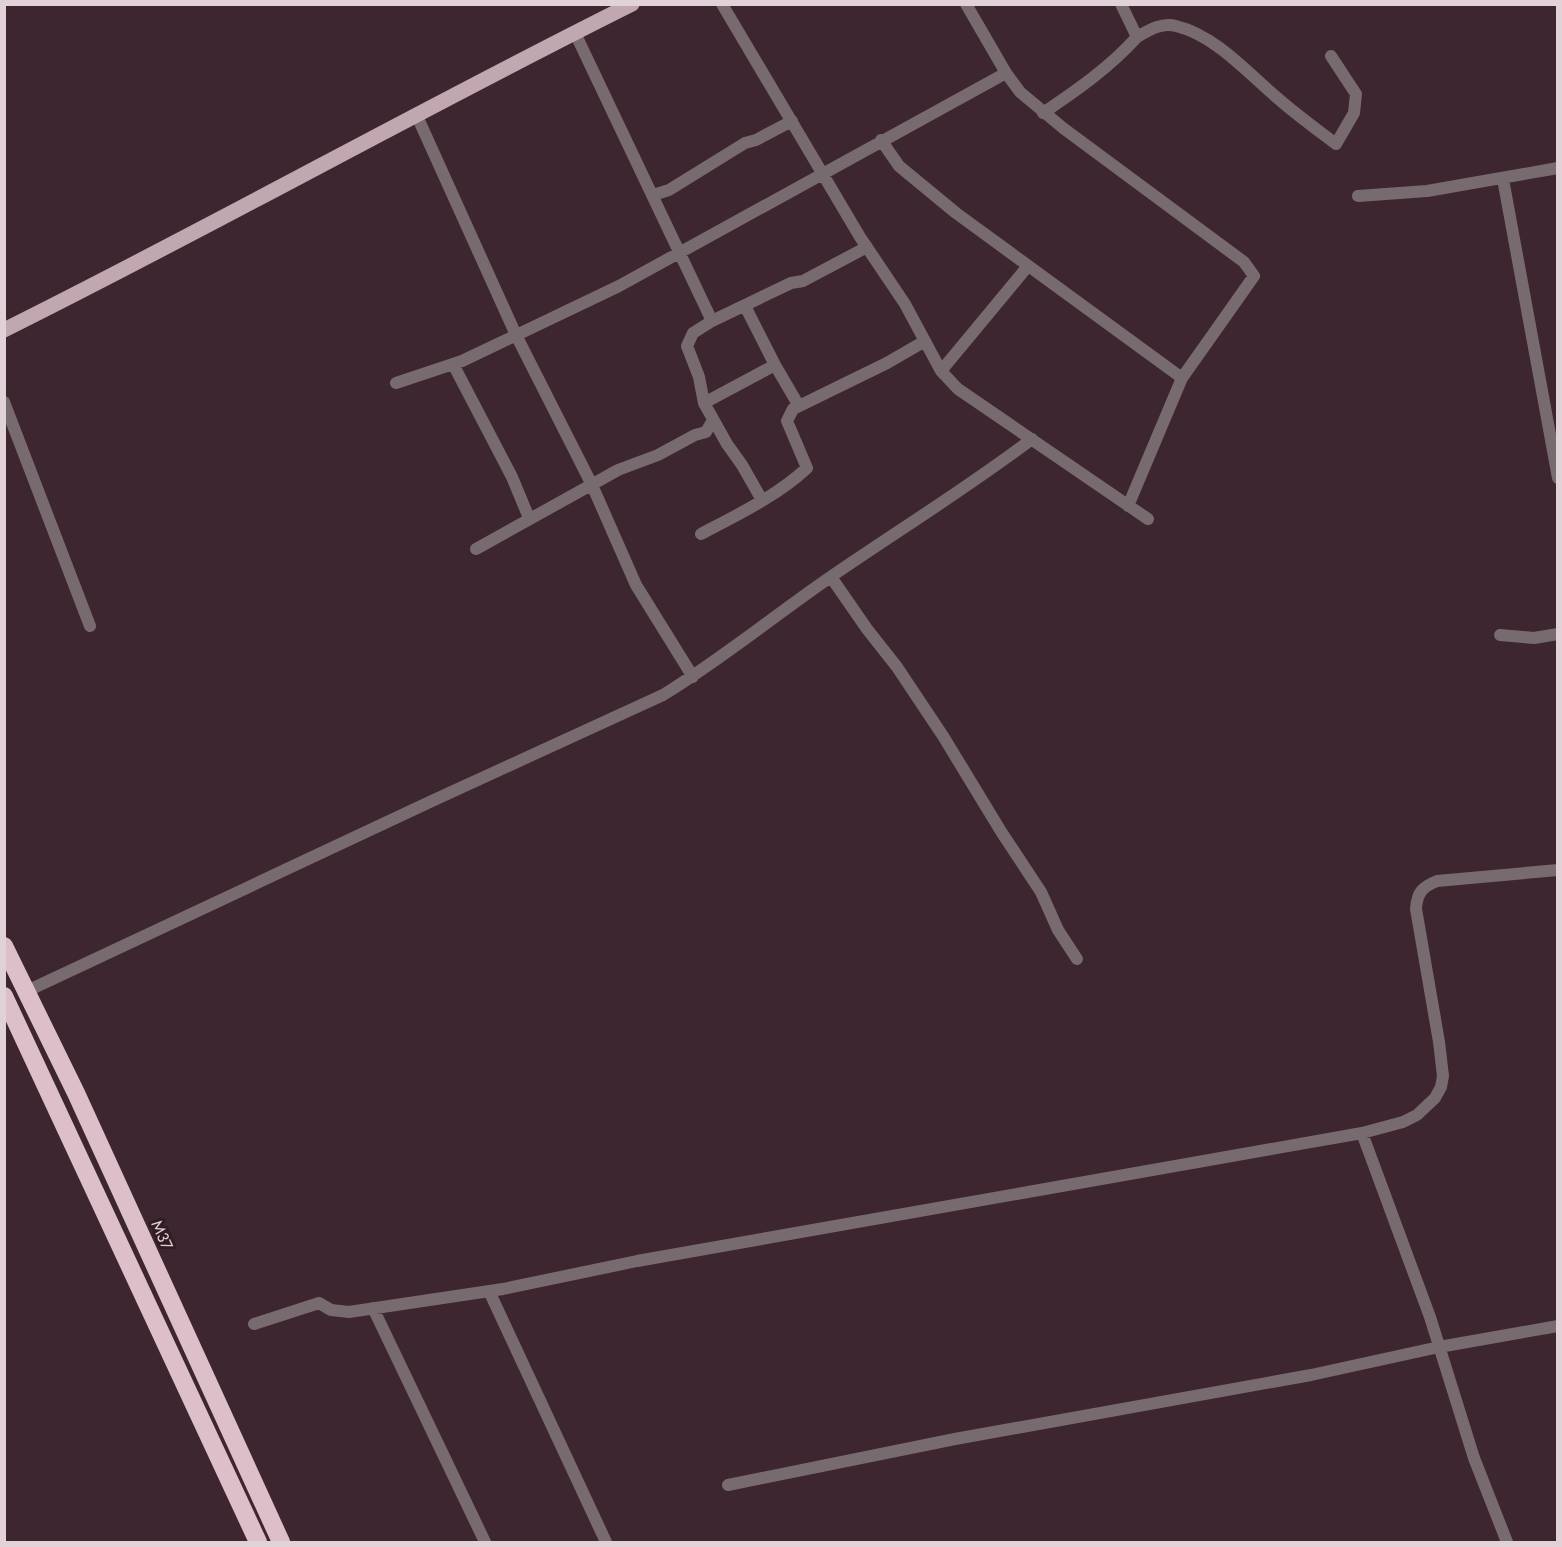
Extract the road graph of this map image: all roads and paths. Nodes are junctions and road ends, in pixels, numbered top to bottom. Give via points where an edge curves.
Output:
1 (632, 4) edge
2 (722, 4) edge
3 (966, 4) edge
4 (1121, 4) edge
5 (575, 33) junction
6 (1137, 37) junction
7 (1332, 56) dead end
8 (1006, 73) junction
9 (1043, 113) junction
10 (417, 117) junction
11 (792, 121) junction
12 (880, 141) junction
13 (1557, 168) edge
14 (822, 173) junction
15 (1503, 179) junction
16 (653, 195) junction
17 (1358, 196) dead end
18 (867, 247) junction
19 (680, 252) junction
20 (1028, 266) junction
21 (745, 306) junction
22 (712, 321) junction
23 (4, 330) edge
24 (516, 335) junction
25 (925, 341) junction
26 (453, 364) junction
27 (775, 365) junction
28 (941, 371) junction
29 (1182, 378) junction
30 (396, 383) dead end
31 (1557, 399) edge
32 (4, 402) edge
33 (1543, 402) junction
34 (704, 403) junction
35 (799, 406) junction
36 (713, 420) junction
37 (1032, 439) junction
38 (1557, 478) edge
39 (592, 485) junction
40 (762, 500) junction
41 (1128, 506) junction
42 (529, 518) junction
43 (1148, 519) dead end
44 (701, 534) dead end
45 (476, 549) dead end
46 (831, 577) junction
47 (90, 626) dead end
48 (1557, 634) edge
49 (1500, 635) dead end
50 (693, 677) junction
51 (1557, 870) edge
52 (4, 946) edge
53 (1077, 959) dead end
54 (27, 991) junction
55 (4, 996) edge
56 (1362, 1133) junction
57 (489, 1291) junction
58 (373, 1308) junction
59 (254, 1324) dead end
60 (1557, 1326) edge
61 (1439, 1347) junction
62 (206, 1380) junction
63 (186, 1390) junction
64 (728, 1485) dead end
65 (258, 1542) edge
66 (281, 1542) edge
67 (485, 1542) edge
68 (606, 1542) edge
69 (1507, 1542) edge

1 - 5 main road
2 - 11 street
3 - 8 street
4 - 6 street
5 - 10 main road
5 - 16 street
6 - 7 street via 1155,27 1175,25 1196,34 1226,53 1336,144 1354,114 1356,94
6 - 9 street via 1118,59
8 - 9 street
8 - 12 street
9 - 29 street via 1244,262 1254,276
10 - 23 main road
10 - 24 street
11 - 14 street
11 - 16 street via 745,143 669,190
12 - 14 street
12 - 20 street via 899,166
13 - 15 street
14 - 18 street
14 - 19 street
15 - 17 street via 1427,191
15 - 33 street
16 - 19 street
18 - 21 street
18 - 25 street
19 - 22 street
19 - 24 street
20 - 28 street
20 - 29 street
21 - 22 street
21 - 27 street
22 - 34 street via 693,333 687,346
24 - 26 street
24 - 39 street
25 - 28 street
25 - 35 street
26 - 30 street
26 - 42 street
27 - 34 street
27 - 35 street
28 - 37 street via 958,389
29 - 41 street
31 - 33 street
32 - 47 street
33 - 38 street
34 - 36 street
35 - 40 street via 793,408 787,421 807,468
36 - 39 street via 706,432
36 - 40 street
37 - 41 street
37 - 46 street
39 - 42 street
39 - 50 street via 636,585
40 - 44 street
41 - 43 street
42 - 45 street
46 - 50 street
46 - 53 street via 943,736 1041,892 1058,930
48 - 49 street via 1534,638
50 - 54 street via 663,695
51 - 56 street via 1437,881 1419,891 1416,909 1439,1042 1441,1087 1417,1115
52 - 54 highway, M37 / M37
54 - 62 highway, M37 / M37
55 - 63 highway
56 - 57 street
56 - 61 street
57 - 58 street
57 - 68 street
58 - 59 street via 349,1312 331,1310 319,1303
58 - 67 street
60 - 61 street
61 - 64 street via 1311,1375 955,1439
61 - 69 street via 1474,1458
62 - 63 highway
62 - 66 highway, M37 / M37
63 - 65 highway

